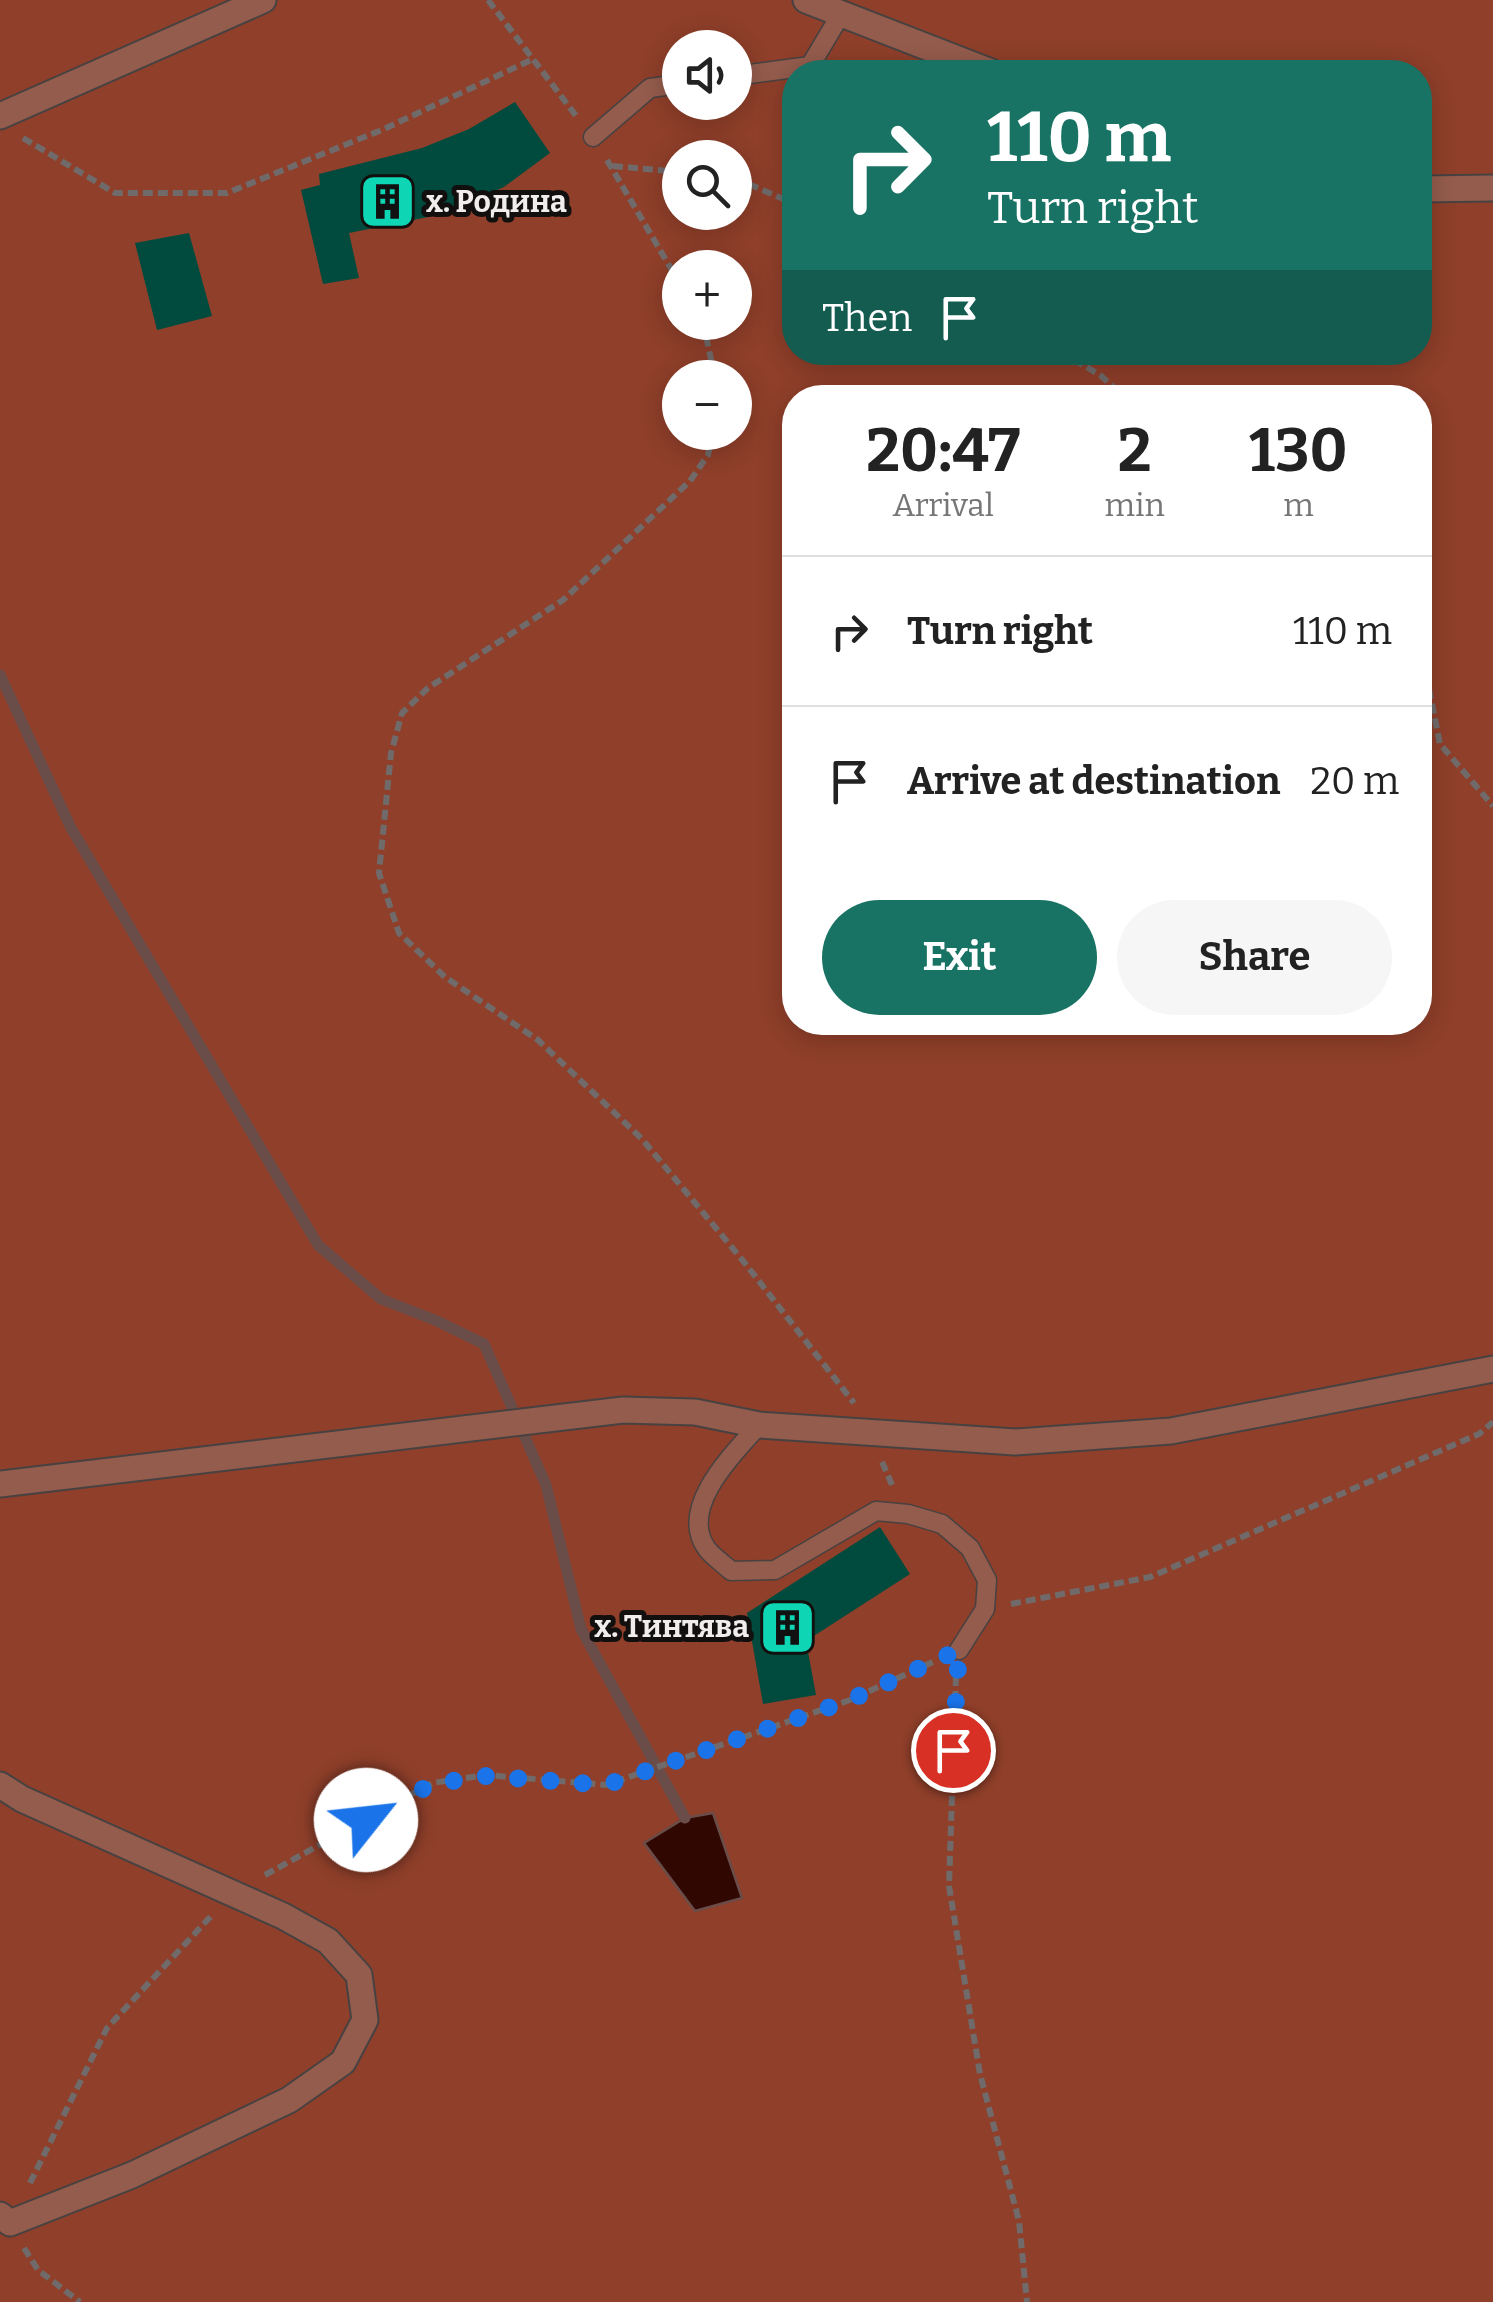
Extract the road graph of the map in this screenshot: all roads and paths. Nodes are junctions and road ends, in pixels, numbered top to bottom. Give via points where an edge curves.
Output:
1 (263, 0) edge
2 (488, 0) edge
3 (806, 0) edge
4 (842, 14) junction
5 (532, 60) junction
6 (814, 60) edge
7 (961, 60) edge
8 (782, 70) edge
9 (752, 74) edge
10 (662, 86) edge
11 (8, 125) edge
12 (593, 136) junction
13 (611, 166) junction
14 (662, 170) edge
15 (752, 185) edge
16 (1493, 188) edge
17 (1432, 189) edge
18 (782, 198) edge
19 (662, 253) edge
20 (1083, 365) edge
21 (1111, 385) edge
22 (709, 450) edge
23 (1432, 704) edge
24 (1493, 806) edge
25 (1493, 1369) edge
26 (1493, 1422) edge
27 (760, 1425) junction
28 (876, 1431) junction
29 (0, 1484) edge
30 (908, 1514) junction
31 (985, 1609) junction
32 (959, 1650) junction
33 (0, 1785) edge
34 (233, 1893) junction
35 (5, 2219) edge
36 (80, 2302) edge
37 (1028, 2302) edge

1 - 11 street
2 - 5 path
3 - 4 street
4 - 6 lane
4 - 7 street
5 - 11 path via 227,193 115,192
5 - 12 path
8 - 9 lane
10 - 12 lane via 650,88
12 - 13 path
13 - 14 path
13 - 19 path
15 - 18 path
16 - 17 street
20 - 21 path
22 - 28 path via 690,481 563,600 428,688 402,713 378,873 399,933 446,977 538,1040 642,1139
23 - 24 path via 1440,744
25 - 28 street via 1171,1431 1014,1442
26 - 31 path via 1462,1442 1150,1578
27 - 28 street
27 - 29 street via 696,1412 623,1410
27 - 30 lane via 713,1476 699,1519 705,1548 731,1571 774,1570 876,1511
28 - 30 path via 883,1468
30 - 31 lane via 942,1524 970,1548 987,1580
31 - 32 lane
32 - 34 path via 850,1700 606,1785 486,1776 432,1784
32 - 37 path via 949,1886 980,2074 1019,2221
33 - 34 street
34 - 35 path via 108,2028
34 - 35 street via 328,1941 360,1975 365,2020 343,2062 272,2108 132,2175
35 - 36 path via 38,2270

